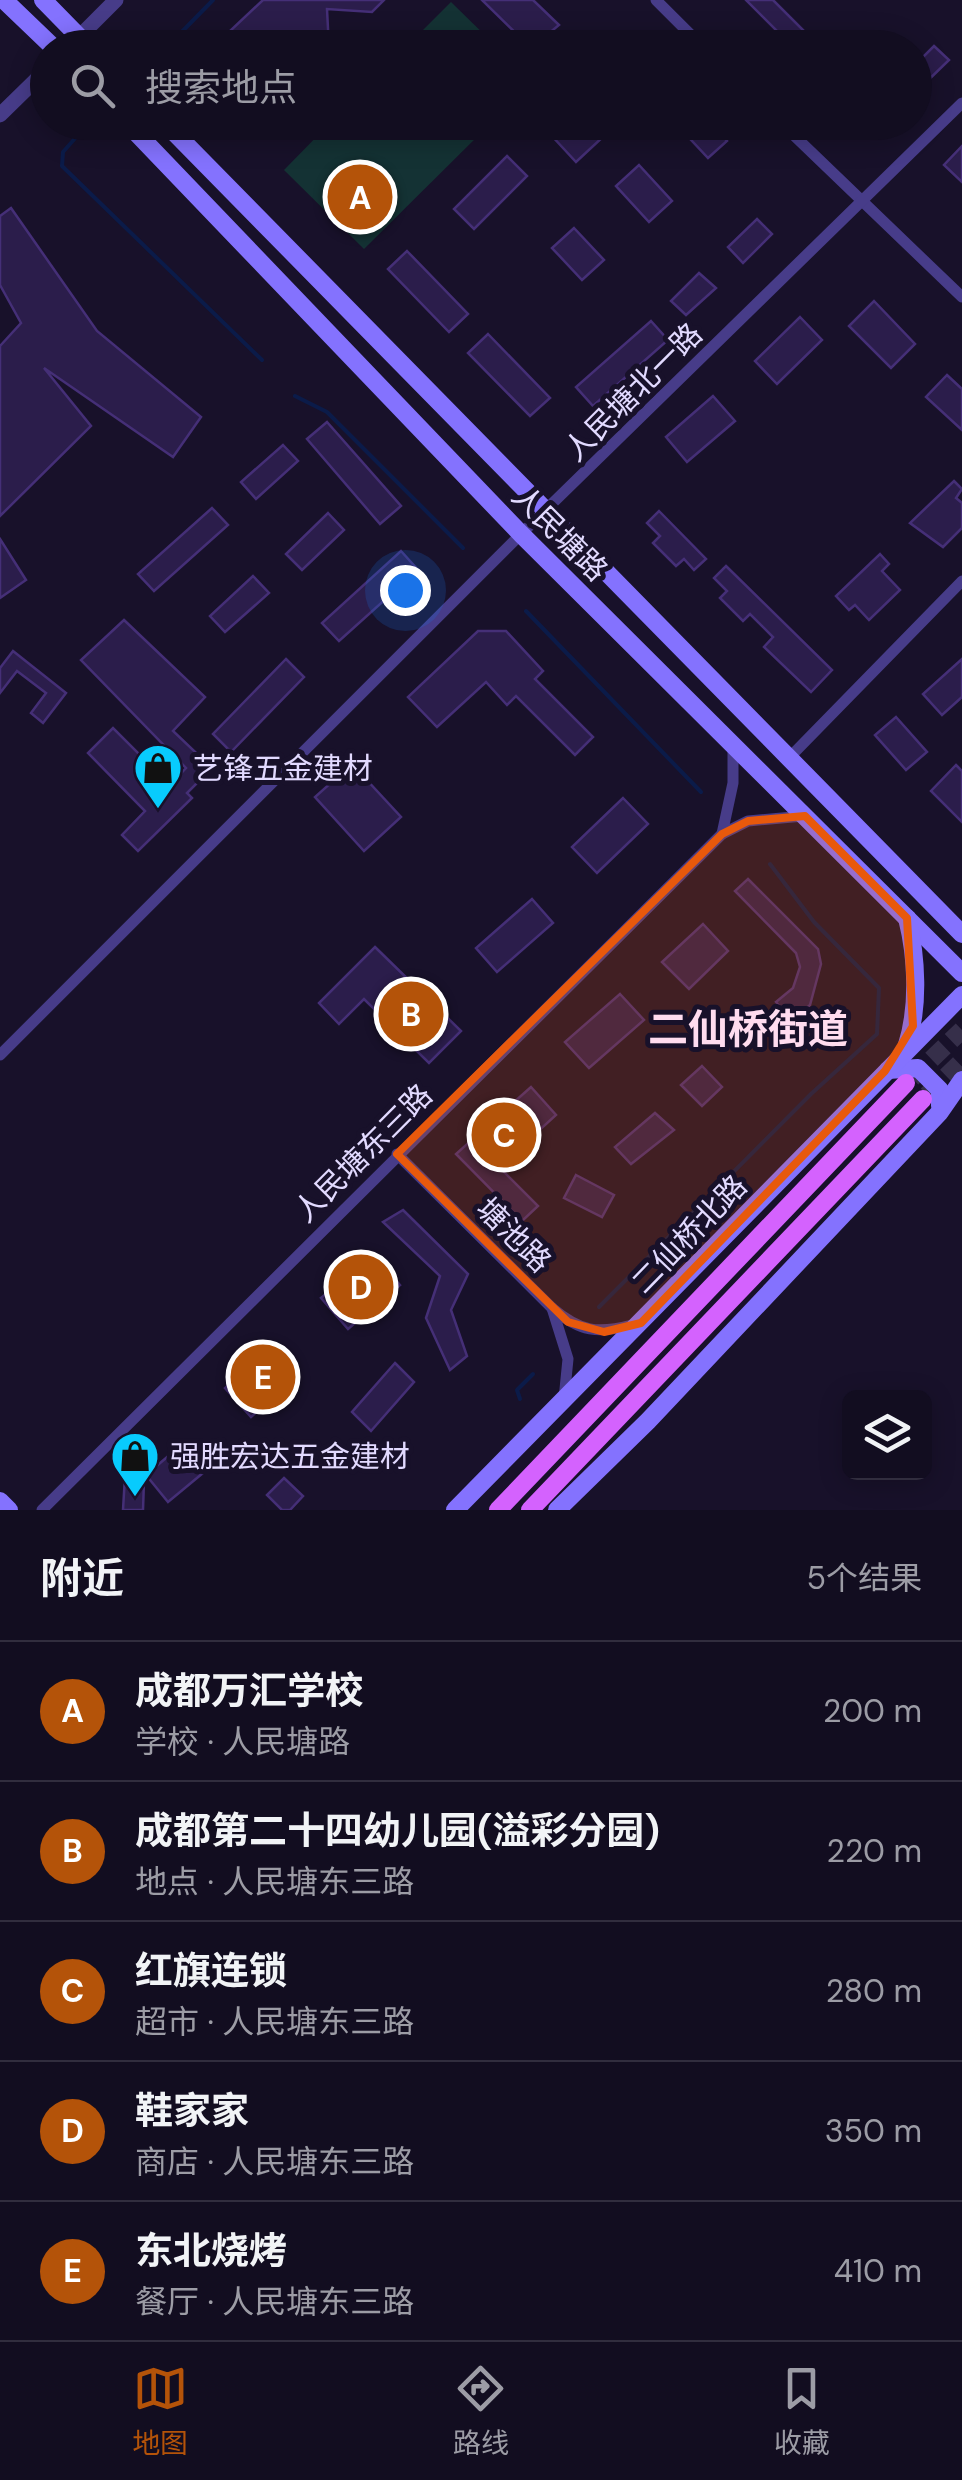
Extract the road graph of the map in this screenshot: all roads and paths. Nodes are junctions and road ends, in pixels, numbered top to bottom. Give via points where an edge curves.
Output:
1 (4, 0) edge
2 (44, 0) edge
3 (116, 0) edge
4 (656, 0) edge
5 (35, 30) edge
6 (68, 30) edge
7 (91, 30) edge
8 (686, 30) edge
9 (30, 86) edge
10 (962, 103) edge
11 (0, 115) edge
12 (932, 132) edge
13 (143, 140) edge
14 (182, 140) edge
15 (798, 140) edge
16 (924, 140) edge
17 (860, 202) junction
18 (962, 297) edge
19 (546, 513) junction
20 (521, 534) junction
21 (962, 580) edge
22 (733, 745) junction
23 (789, 758) junction
24 (805, 816) junction
25 (722, 834) junction
26 (931, 902) junction
27 (962, 913) edge
28 (907, 918) junction
29 (962, 934) edge
30 (962, 974) edge
31 (962, 996) edge
32 (906, 1050) junction
33 (0, 1055) edge
34 (885, 1071) junction
35 (962, 1080) edge
36 (906, 1082) tunnel mouth
37 (923, 1099) tunnel mouth
38 (940, 1112) junction
39 (397, 1154) junction
40 (552, 1308) junction
41 (642, 1324) junction
42 (564, 1400) junction
43 (0, 1501) edge
44 (9, 1510) edge
45 (42, 1510) edge
46 (454, 1510) edge
47 (498, 1510) edge
48 (530, 1510) edge
49 (557, 1510) edge

1 - 5 main road
2 - 6 main road
3 - 7 street
4 - 8 street
9 - 11 street
10 - 12 street, 人民塘北一路
13 - 20 main road, 人民塘路
14 - 19 main road, 人民塘路
15 - 17 street
16 - 17 street, 人民塘北一路
17 - 18 street
17 - 19 street, 人民塘北一路
19 - 20 street, 人民塘北一路
19 - 23 main road, 人民塘路
20 - 22 main road, 人民塘路
20 - 33 street, 人民塘北一路
21 - 23 street
22 - 24 main road, 人民塘路
22 - 25 street
23 - 26 main road, 人民塘路
24 - 25 street, 人民塘东三路 via 748,820
24 - 28 main road, 人民塘路
25 - 39 street, 人民塘东三路
26 - 27 main road
26 - 29 main road, 人民塘路
28 - 30 main road, 人民塘路
28 - 32 main road via 915,953
31 - 32 main road, 二仙桥北路
32 - 34 main road, 二仙桥北路
34 - 38 main road via 918,1068 940,1090
34 - 41 main road, 二仙桥北路
35 - 38 main road
36 - 47 main road
37 - 48 main road
38 - 49 main road
39 - 40 street, 塘池路
39 - 45 street, 人民塘东三路
40 - 41 street via 584,1331
40 - 42 street via 568,1359
41 - 42 main road, 二仙桥北路
42 - 46 main road, 二仙桥北路
43 - 44 main road

